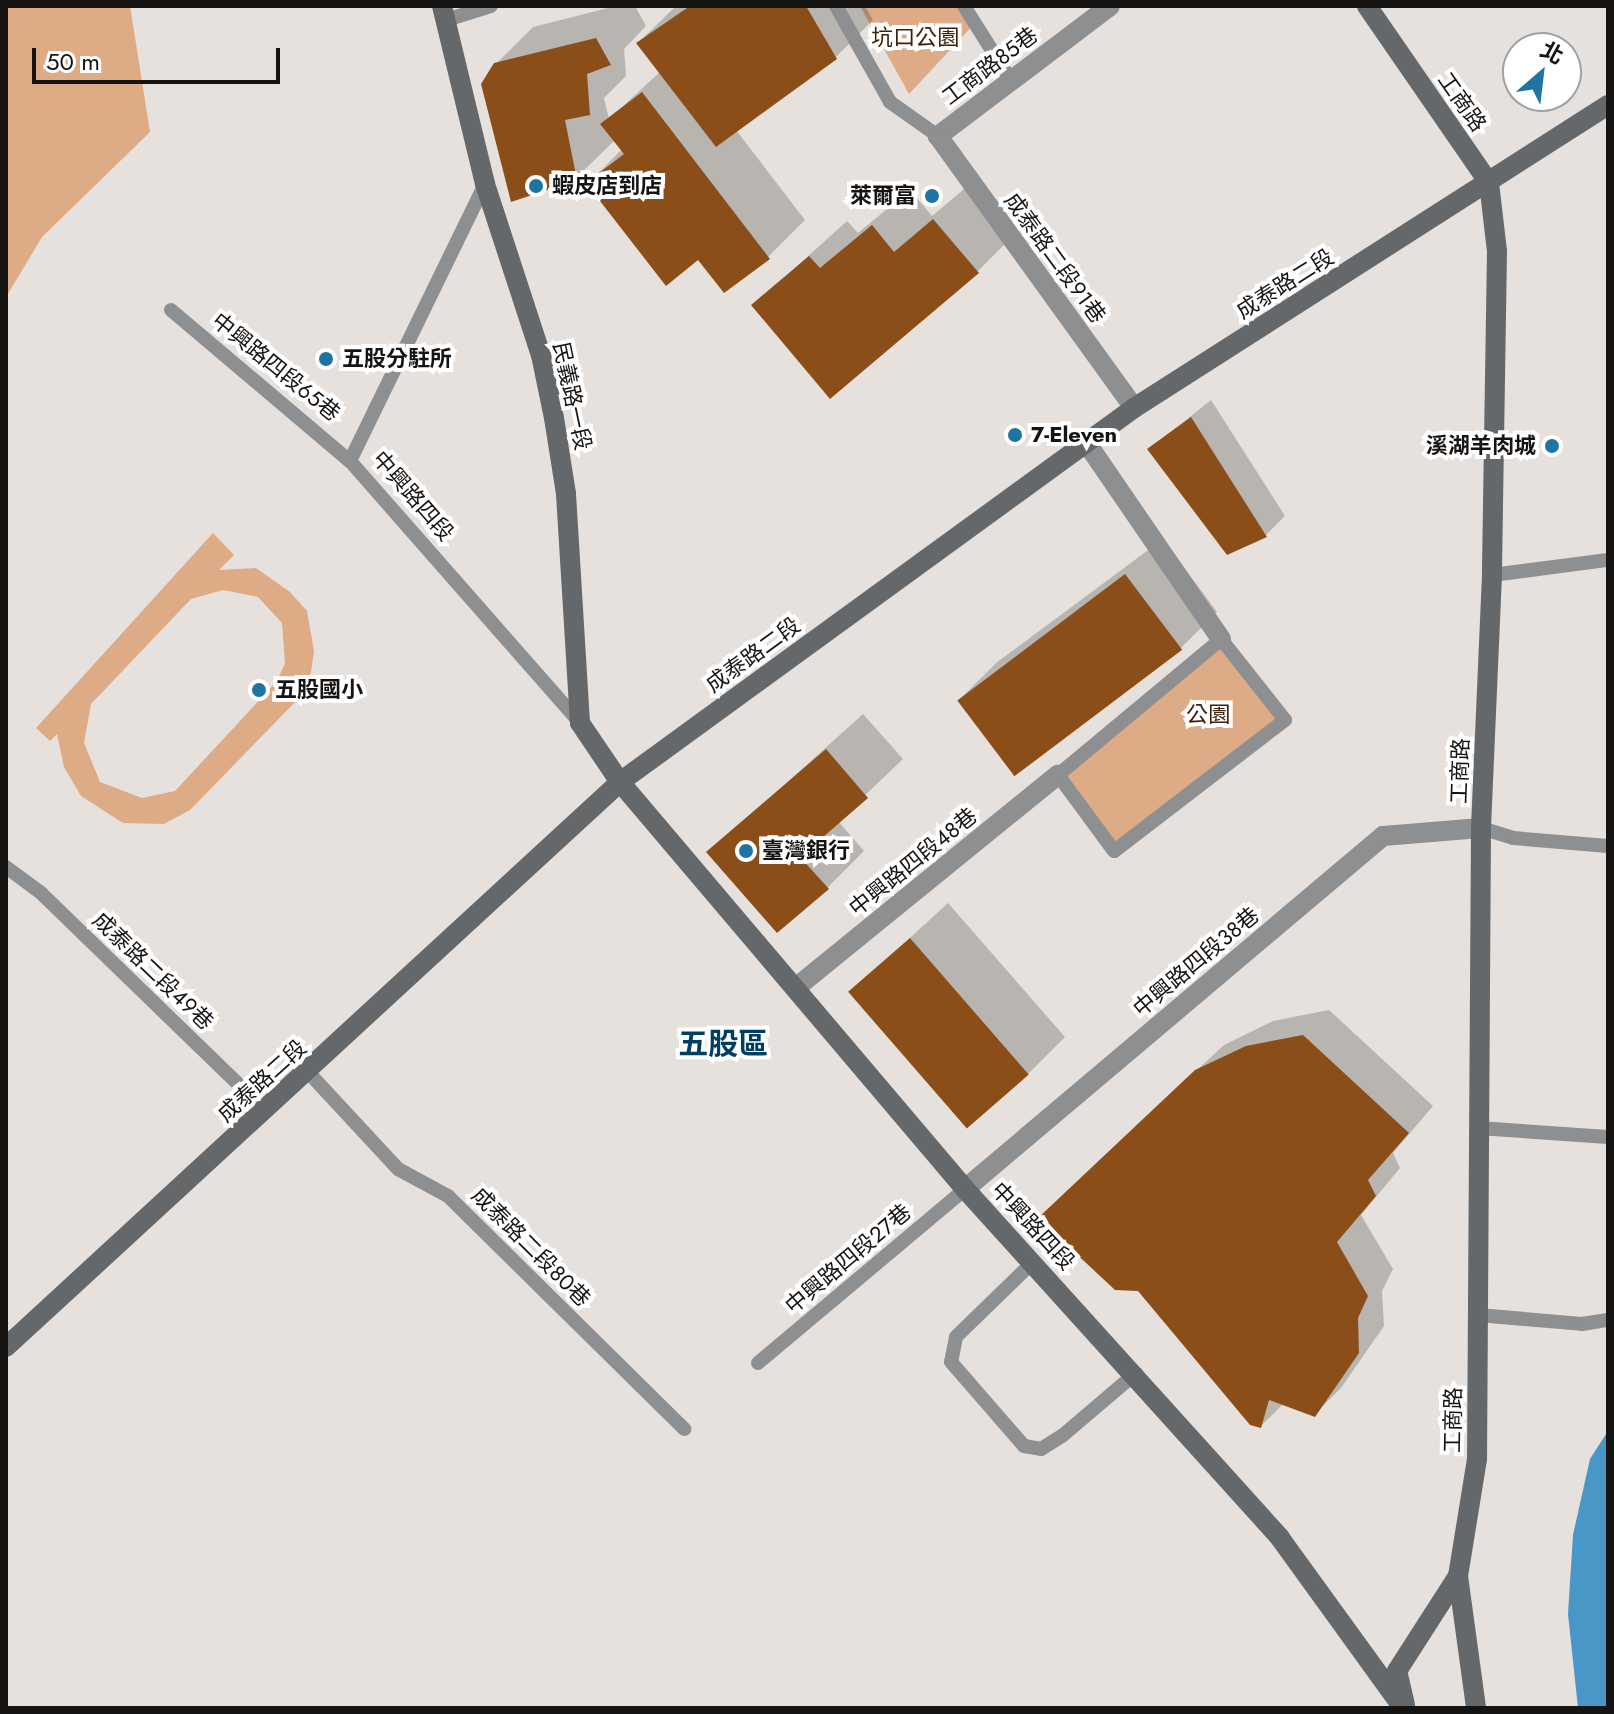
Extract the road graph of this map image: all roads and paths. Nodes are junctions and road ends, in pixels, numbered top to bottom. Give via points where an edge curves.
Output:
1 (491, 6) edge
2 (836, 6) edge
3 (964, 6) edge
4 (1110, 6) edge
5 (1367, 6) edge
6 (444, 13) edge
7 (1010, 79) junction
8 (1608, 105) edge
9 (938, 136) junction
10 (1489, 183) junction
11 (485, 184) junction
12 (171, 310) dead end
13 (1134, 408) junction
14 (1086, 442) junction
15 (350, 461) junction
16 (1608, 560) edge
17 (1492, 575) junction
18 (1221, 639) junction
19 (580, 723) junction
20 (1058, 775) junction
21 (620, 782) junction
22 (1481, 828) junction
23 (1608, 846) edge
24 (6, 867) edge
25 (798, 986) junction
26 (308, 1072) junction
27 (266, 1111) junction
28 (1478, 1128) junction
29 (1608, 1137) edge
30 (965, 1189) junction
31 (1033, 1262) junction
32 (1478, 1315) junction
33 (1608, 1320) edge
34 (6, 1347) edge
35 (758, 1363) dead end
36 (1136, 1373) junction
37 (684, 1429) dead end
38 (1458, 1576) junction
39 (1404, 1708) edge
40 (1476, 1708) edge

1 - 6 lane, 民義路一段
2 - 9 lane via 890,102
3 - 7 lane
4 - 7 street, 工商路85巷
5 - 10 main road, 工商路
6 - 11 main road, 民義路一段
7 - 9 street, 工商路85巷
8 - 10 main road, 成泰路二段
9 - 13 street, 成泰路二段91巷
10 - 13 main road, 成泰路二段
10 - 17 main road, 工商路 via 1497,251
11 - 15 lane, 中興路四段
11 - 19 main road, 民義路一段 via 541,355 554,418 566,494
12 - 15 lane, 中興路四段65巷
13 - 14 main road, 成泰路二段
14 - 18 street
14 - 21 main road, 成泰路二段
15 - 19 lane, 中興路四段
16 - 17 lane
17 - 22 main road, 工商路
18 - 20 lane, 中興路四段48巷
18 - 20 lane via 1285,720 1114,851
19 - 21 main road
20 - 25 street, 中興路四段48巷
21 - 25 main road, 中興路四段
21 - 26 main road, 成泰路二段
22 - 23 lane via 1513,838
22 - 28 main road, 工商路
22 - 30 street, 中興路四段38巷 via 1383,836
24 - 27 lane, 成泰路二段49巷 via 41,893
25 - 30 main road, 中興路四段
26 - 27 main road, 成泰路二段
26 - 37 lane, 成泰路二段80巷 via 398,1169 448,1196
27 - 34 main road, 成泰路二段
28 - 29 lane
28 - 32 main road, 工商路
30 - 31 main road, 中興路四段
30 - 35 lane, 中興路四段27巷
31 - 36 main road, 中興路四段
31 - 36 lane via 956,1337 951,1362 1024,1446 1041,1449 1062,1436
32 - 33 lane via 1582,1324
32 - 38 main road, 工商路 via 1477,1459
36 - 39 main road, 中興路四段 via 1280,1538
38 - 39 main road, 工商路 via 1397,1671
38 - 40 main road, 工商路

